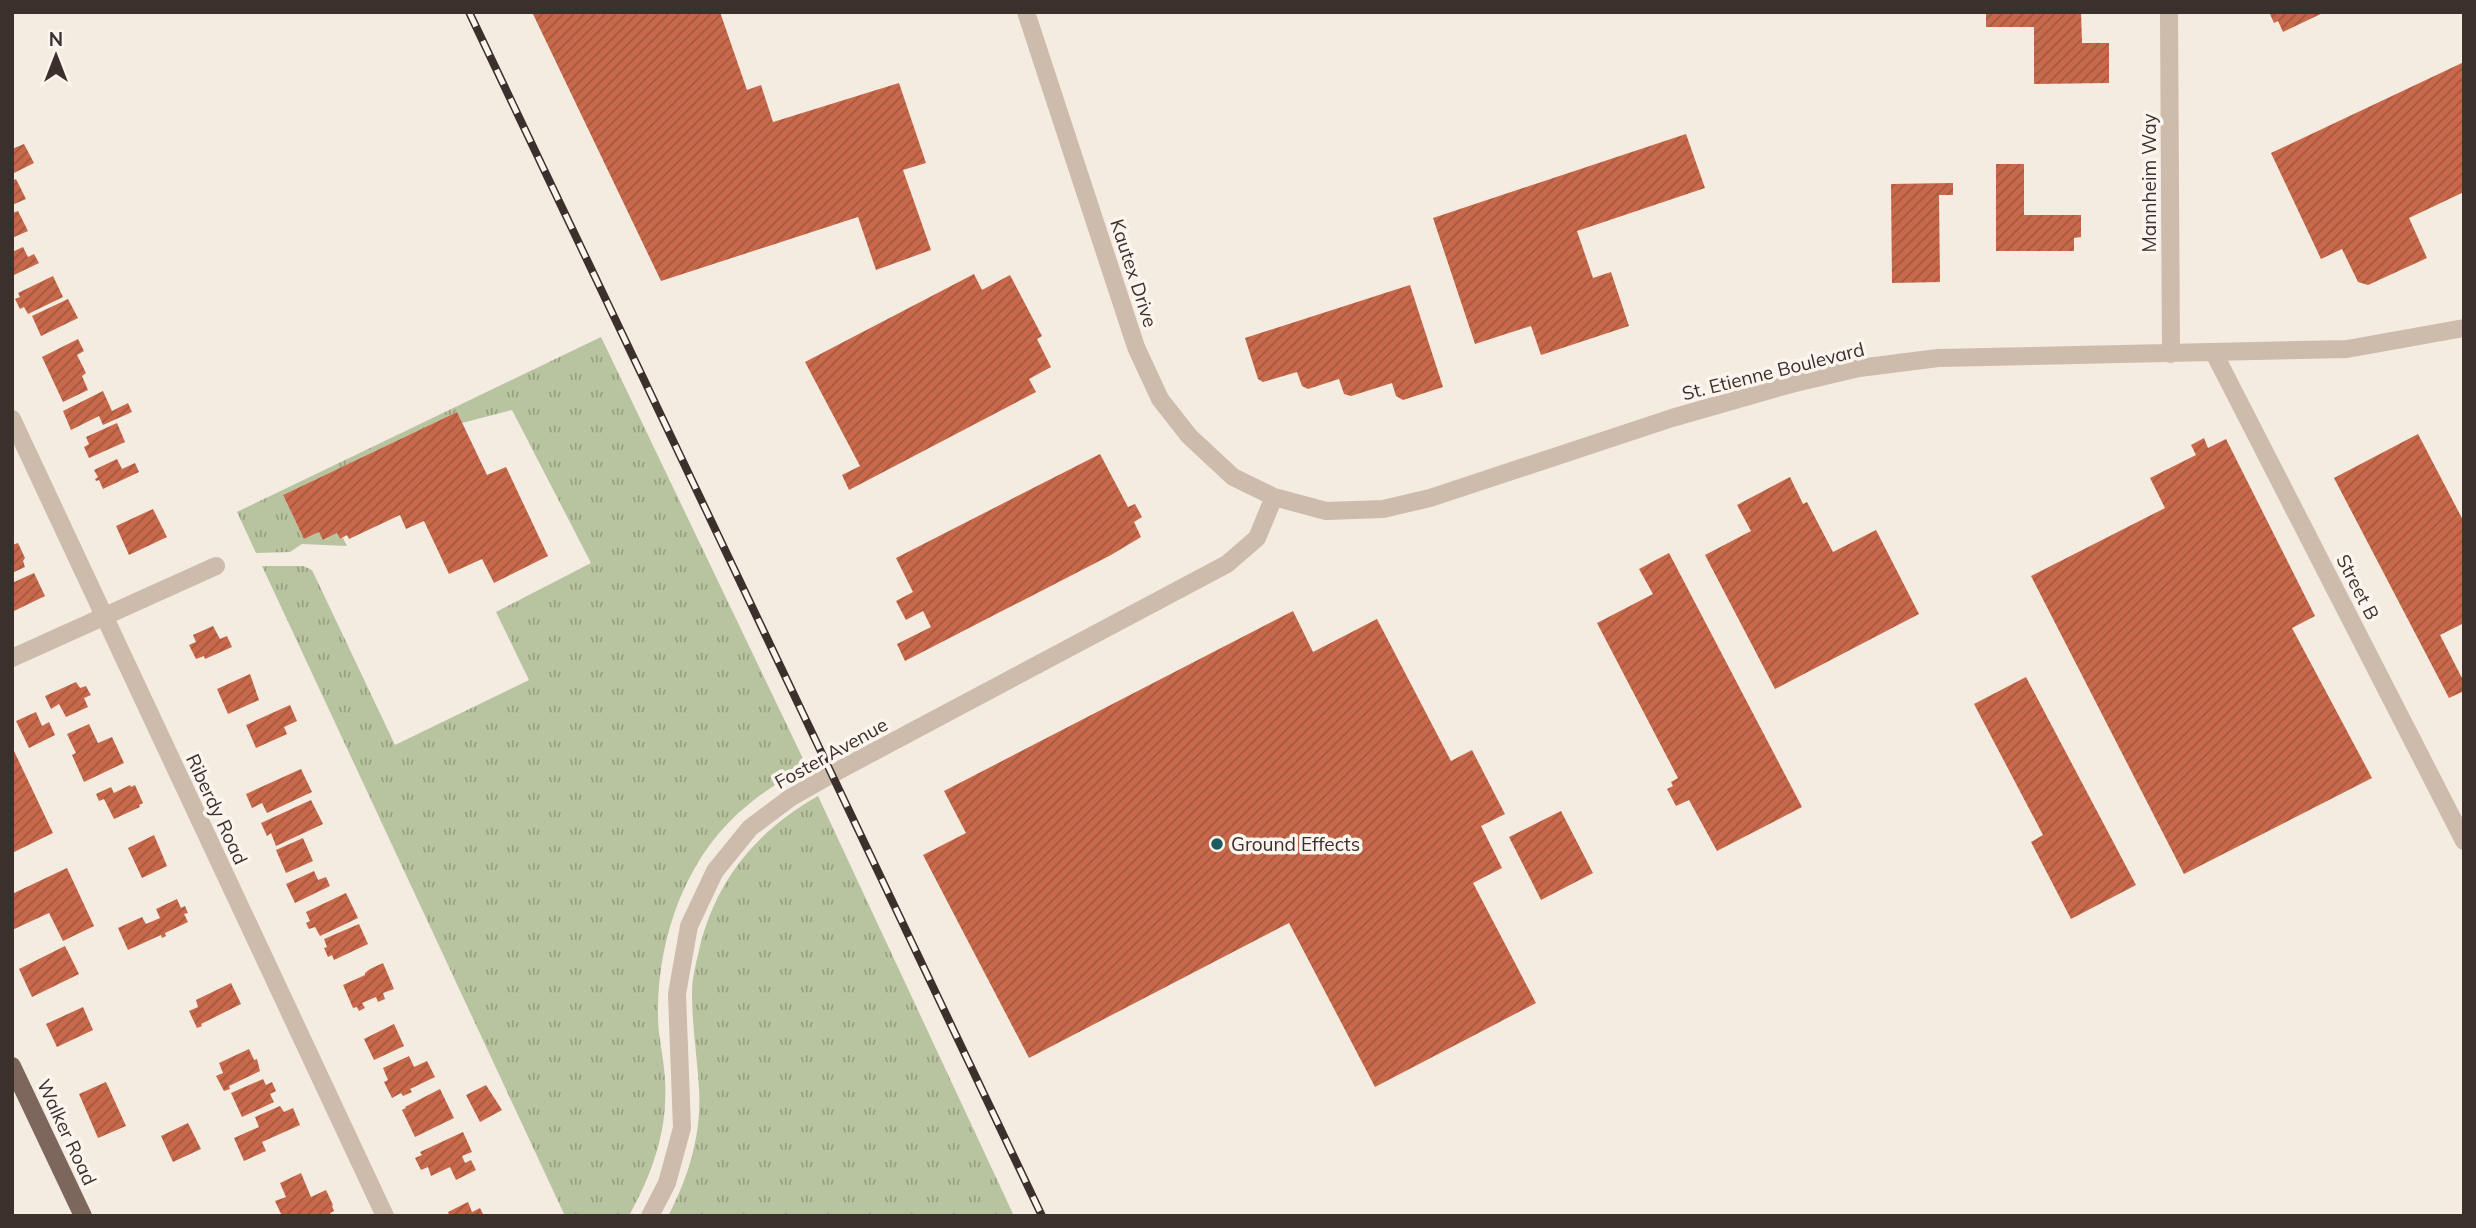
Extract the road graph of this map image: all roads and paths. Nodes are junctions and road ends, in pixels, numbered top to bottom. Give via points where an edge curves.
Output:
1 (1027, 12) edge
2 (2169, 12) edge
3 (2464, 328) edge
4 (2214, 353) junction
5 (2171, 354) junction
6 (12, 419) edge
7 (1274, 497) junction
8 (216, 566) dead end
9 (104, 617) junction
10 (12, 659) edge
11 (2459, 818) edge
12 (2464, 841) edge
13 (12, 1066) edge
14 (83, 1216) edge
15 (384, 1216) edge
16 (650, 1216) edge

1 - 7 street, Kautex Drive via 1136,347 1160,399 1189,436 1233,477
2 - 5 street, Mannheim Way
3 - 4 street, St. Etienne Boulevard via 2347,349
4 - 5 street, St. Etienne Boulevard
4 - 11 street, Street B
5 - 7 street, St. Etienne Boulevard via 1938,358 1859,368 1672,418 1383,509 1326,510
6 - 9 street, Riberdy Road
7 - 16 street, Foster Avenue via 1257,538 1227,564 832,774 750,828 715,870 689,926 677,994 682,1128 667,1183
8 - 9 street
9 - 10 street
9 - 15 street, Riberdy Road
11 - 12 street, Street B
13 - 14 main road, Walker Road

